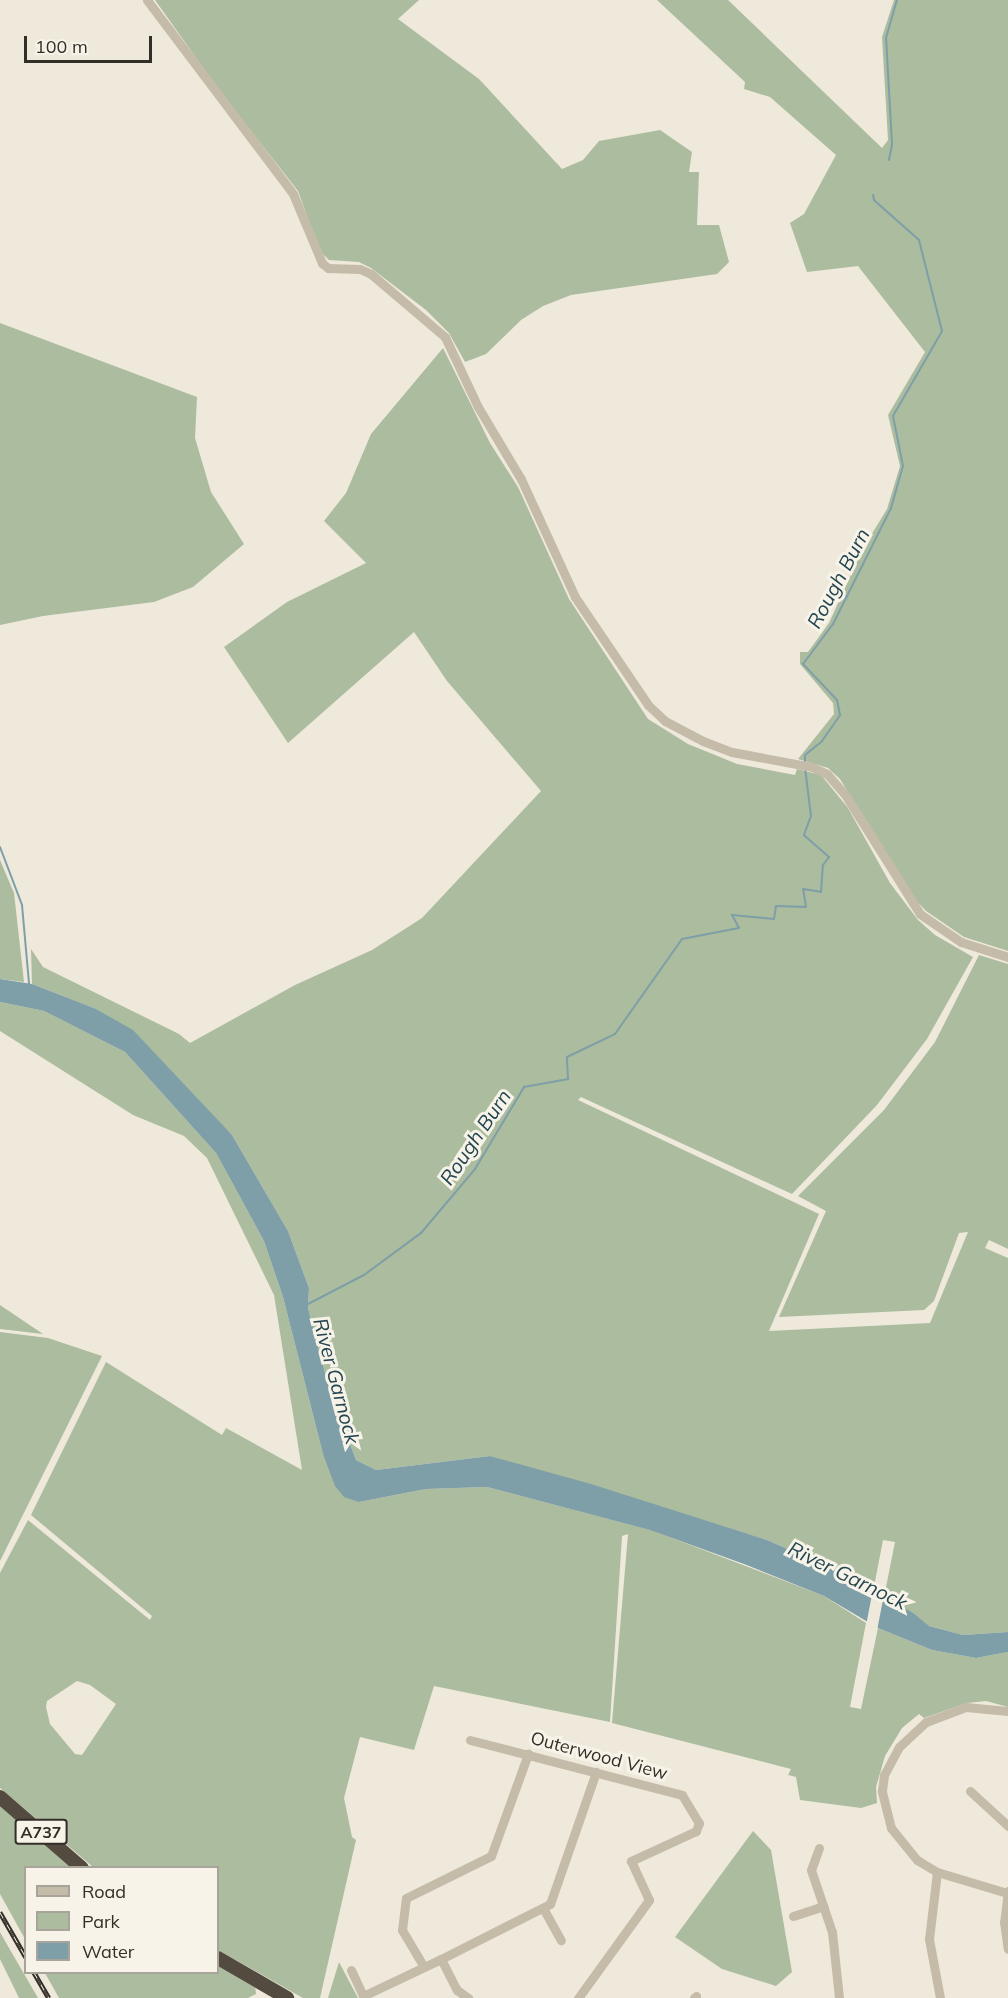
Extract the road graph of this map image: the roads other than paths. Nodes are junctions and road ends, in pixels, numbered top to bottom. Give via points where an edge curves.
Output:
1 (147, 0) edge
2 (1008, 957) edge
3 (1008, 1711) edge
4 (470, 1740) dead end
5 (528, 1754) junction
6 (596, 1772) junction
7 (970, 1791) dead end
8 (0, 1797) edge
9 (1008, 1826) edge
10 (819, 1848) dead end
11 (80, 1866) edge
12 (936, 1872) junction
13 (1008, 1892) edge
14 (823, 1906) junction
15 (543, 1908) junction
16 (793, 1916) dead end
17 (561, 1940) dead end
18 (1008, 1949) edge
19 (219, 1959) edge
20 (441, 1959) junction
21 (424, 1967) junction
22 (351, 1970) dead end
23 (364, 1997) edge
24 (287, 1998) edge
25 (468, 1998) edge
26 (578, 1998) edge
27 (839, 1998) edge
28 (940, 1998) edge

1 - 2 street via 293,194 322,263 328,268 360,268 371,274 445,337 478,407 521,479 575,597 648,705 665,722 703,741 732,752 812,767 837,784 900,886 927,921 961,942
3 - 12 street via 980,1706 943,1713 910,1733 890,1761 882,1791 891,1828 910,1854
4 - 5 street, Outerwood View
5 - 6 street, Outerwood View
5 - 21 street via 491,1856 406,1898 401,1926
6 - 15 street via 550,1904
6 - 26 street, Outerwood View via 682,1795 700,1827 631,1861 649,1900
7 - 9 street
8 - 11 highway, A737
10 - 14 street via 811,1870
12 - 13 street
12 - 28 street via 929,1939
13 - 18 street via 1004,1923
14 - 16 street
14 - 27 street via 832,1932
15 - 17 street
15 - 20 street
19 - 24 highway
20 - 21 street
20 - 25 street via 457,1990
21 - 23 street
22 - 23 street

